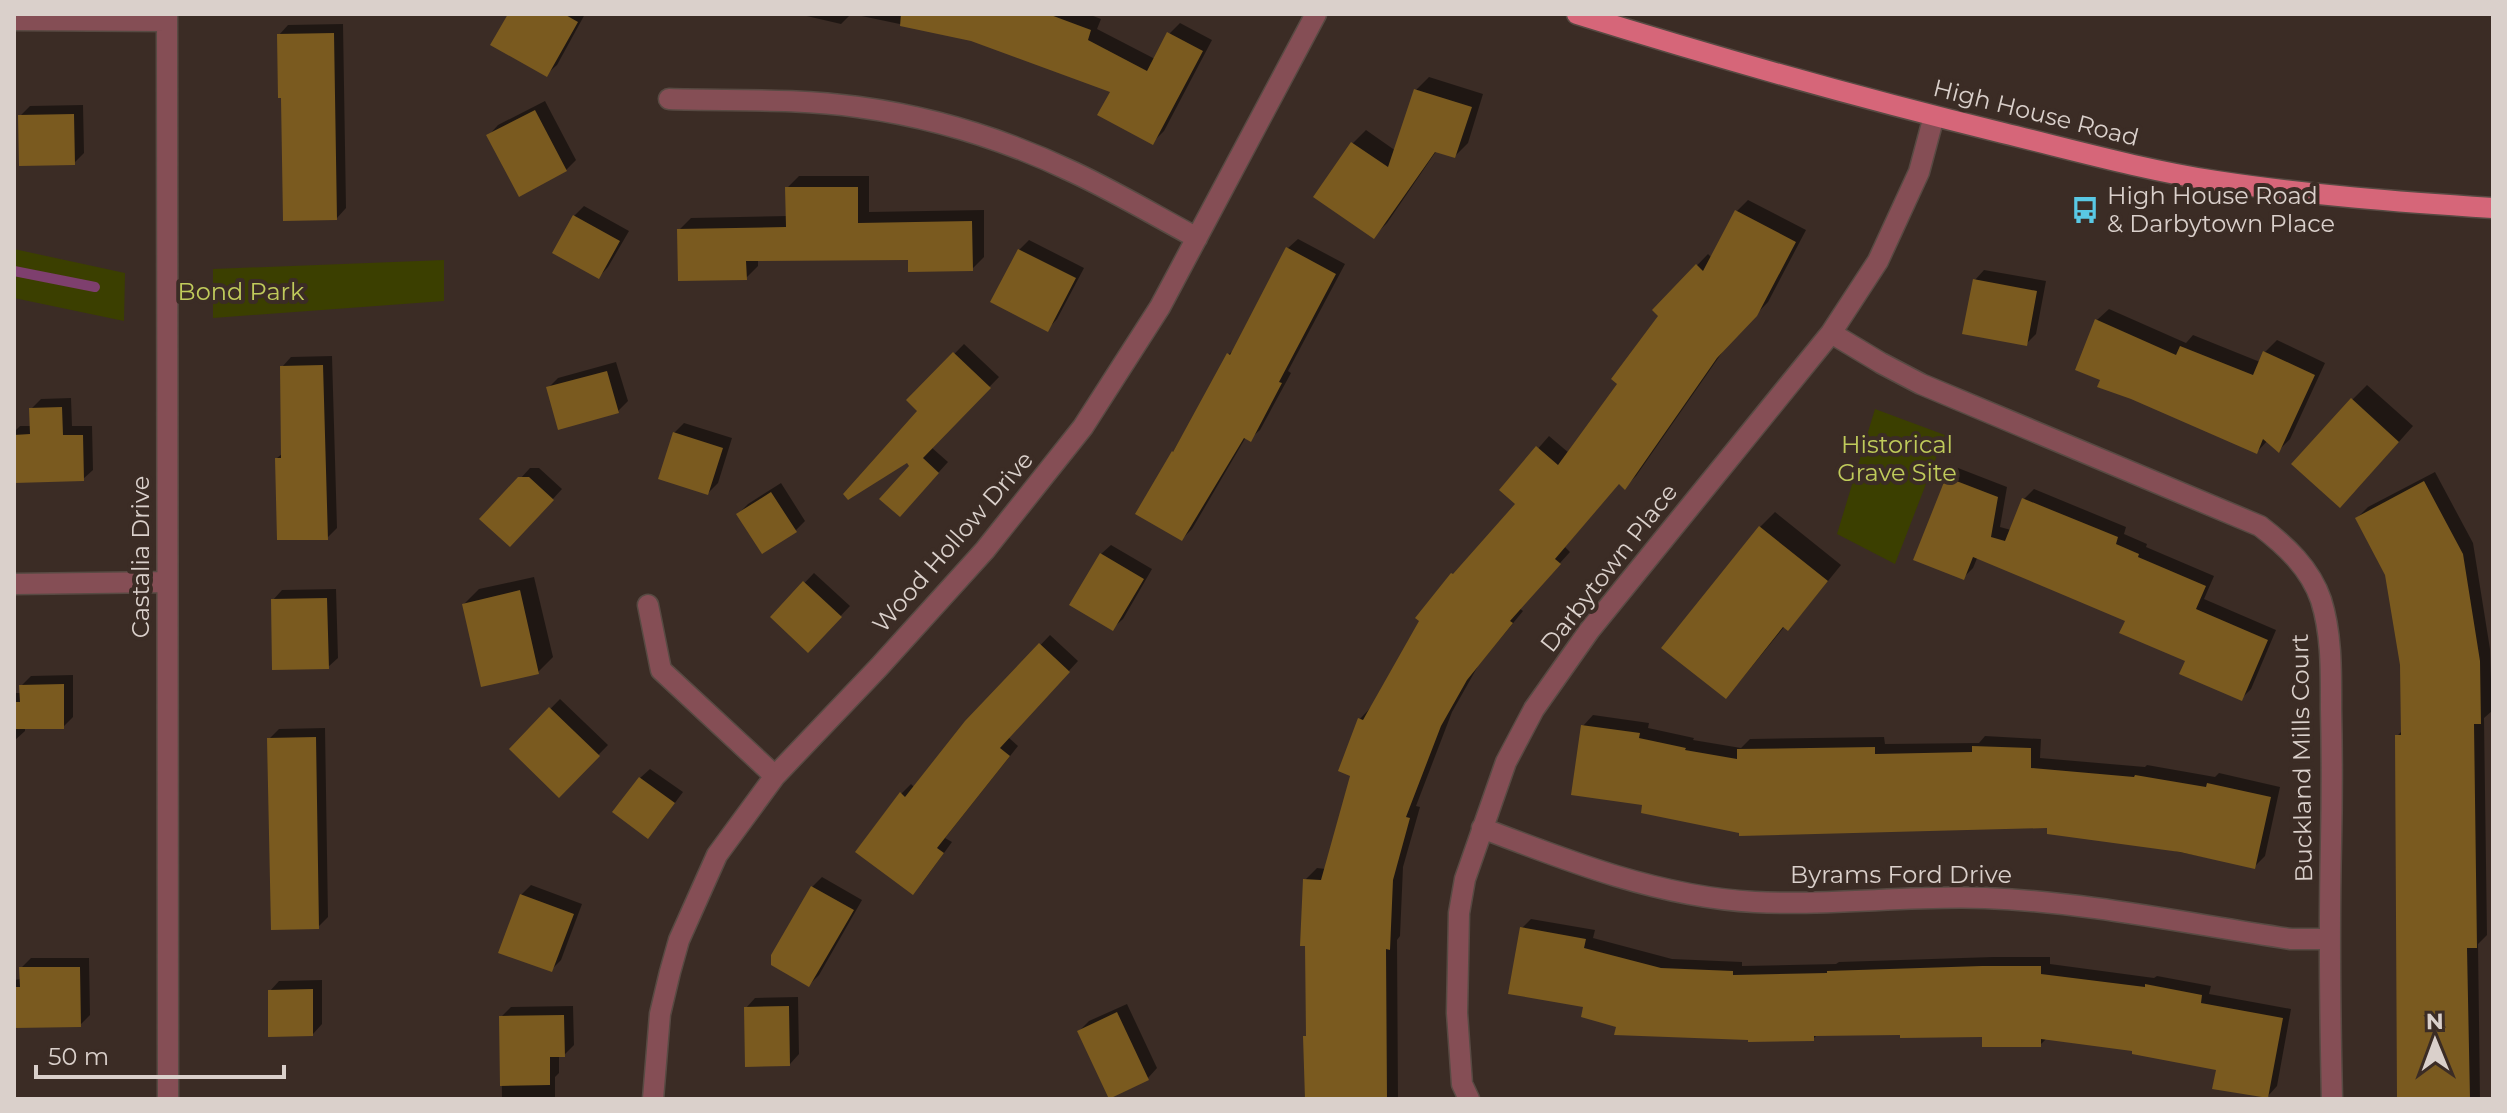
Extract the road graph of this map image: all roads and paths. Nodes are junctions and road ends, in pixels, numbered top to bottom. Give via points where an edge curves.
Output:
1 (1316, 14) edge
2 (1577, 14) edge
3 (167, 18) edge
4 (14, 20) edge
5 (669, 99) dead end
6 (1934, 116) junction
7 (2493, 208) edge
8 (1197, 238) junction
9 (1831, 333) junction
10 (167, 582) junction
11 (14, 584) edge
12 (648, 605) dead end
13 (775, 776) junction
14 (1482, 828) junction
15 (2329, 939) junction
16 (168, 1099) edge
17 (653, 1099) edge
18 (1469, 1099) edge
19 (2332, 1099) edge

1 - 8 street, Wood Hollow Drive
2 - 6 main road, High House Road
3 - 4 street
3 - 10 street, Castalia Drive
5 - 8 street via 856,106 955,128 1074,172
6 - 7 main road, High House Road via 2214,181 2367,200
6 - 9 street, Darbytown Place via 1919,172 1878,261
8 - 13 street, Wood Hollow Drive via 1121,371 1034,491
9 - 14 street, Darbytown Place via 1589,631 1534,709 1506,762
9 - 15 street, Buckland Mills Court via 1921,384 2260,526 2297,559 2320,598 2331,653
10 - 11 street
10 - 16 street, Castalia Drive
12 - 13 street via 661,670
13 - 17 street, Wood Hollow Drive via 717,855 679,940 660,1014
14 - 15 street, Byrams Ford Drive via 1582,866 1710,897 1756,902 1998,899 2291,939
14 - 18 street, Darbytown Place via 1465,879 1457,947 1462,1084
15 - 19 street, Buckland Mills Court

